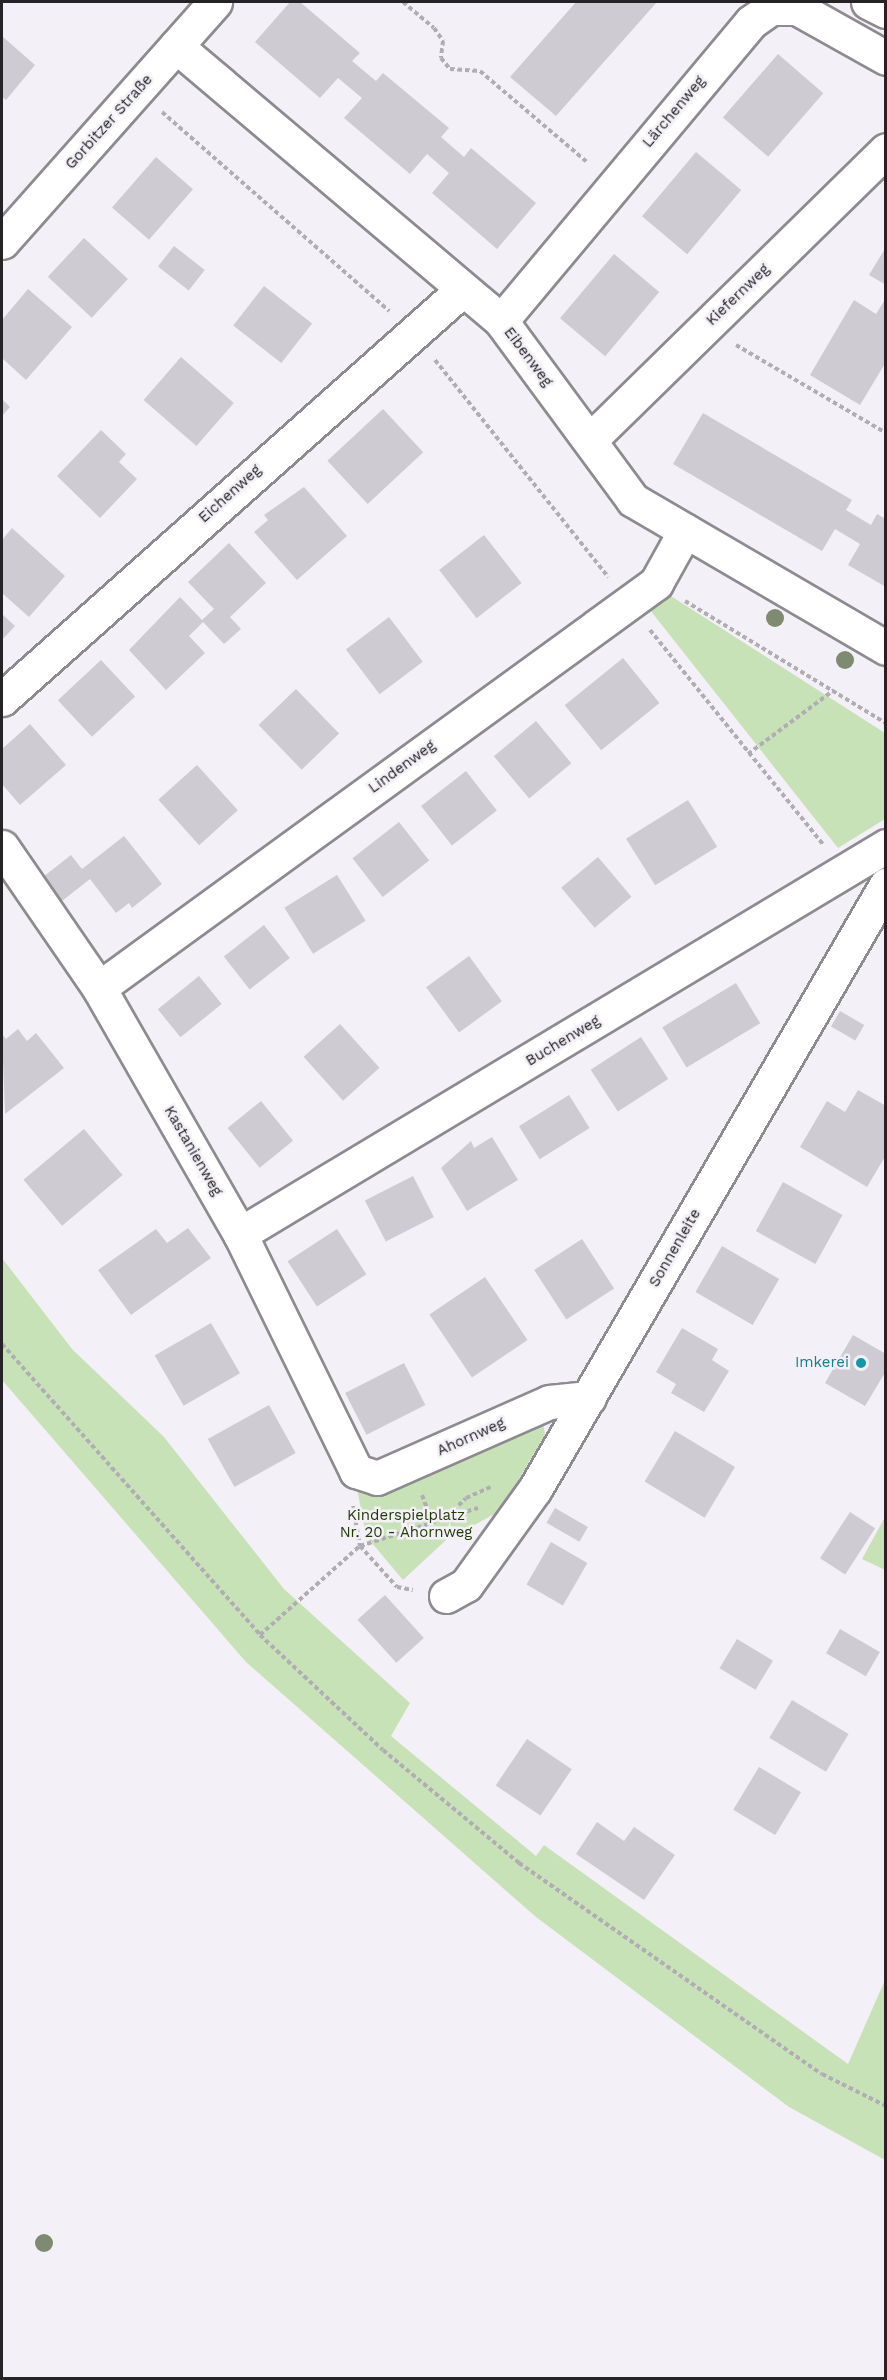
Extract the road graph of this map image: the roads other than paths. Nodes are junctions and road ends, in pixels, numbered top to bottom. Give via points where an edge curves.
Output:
1 (215, 2) edge
2 (868, 2) edge
3 (885, 11) edge
4 (176, 46) junction
5 (885, 58) edge
6 (885, 150) edge
7 (2, 242) edge
8 (460, 292) junction
9 (501, 321) junction
10 (590, 440) junction
11 (685, 531) junction
12 (885, 648) edge
13 (2, 699) edge
14 (885, 846) edge
15 (2, 847) edge
16 (885, 885) edge
17 (99, 988) junction
18 (240, 1234) junction
19 (589, 1398) junction
20 (356, 1471) joint
21 (446, 1596) road end

1 - 4 street, Gorbitzer Straße
2 - 3 street
4 - 7 street, Gorbitzer Straße
4 - 8 street, Eibenweg
5 - 9 street, Lärchenweg via 796,8 771,8 751,22
6 - 10 street, Kiefernweg
8 - 9 street, Eibenweg
8 - 13 street, Eichenweg
9 - 10 street, Eibenweg
10 - 11 street, Eibenweg via 633,500
11 - 12 street, Eibenweg
11 - 17 street, Lindenweg via 656,583
14 - 18 street, Buchenweg
15 - 17 street, Kastanienweg
16 - 19 street, Sonnenleite
17 - 18 street, Kastanienweg
18 - 20 street, Kastanienweg
19 - 20 street, Ahornweg via 549,1402 377,1478
19 - 21 street, Sonnenleite via 535,1489 465,1585

